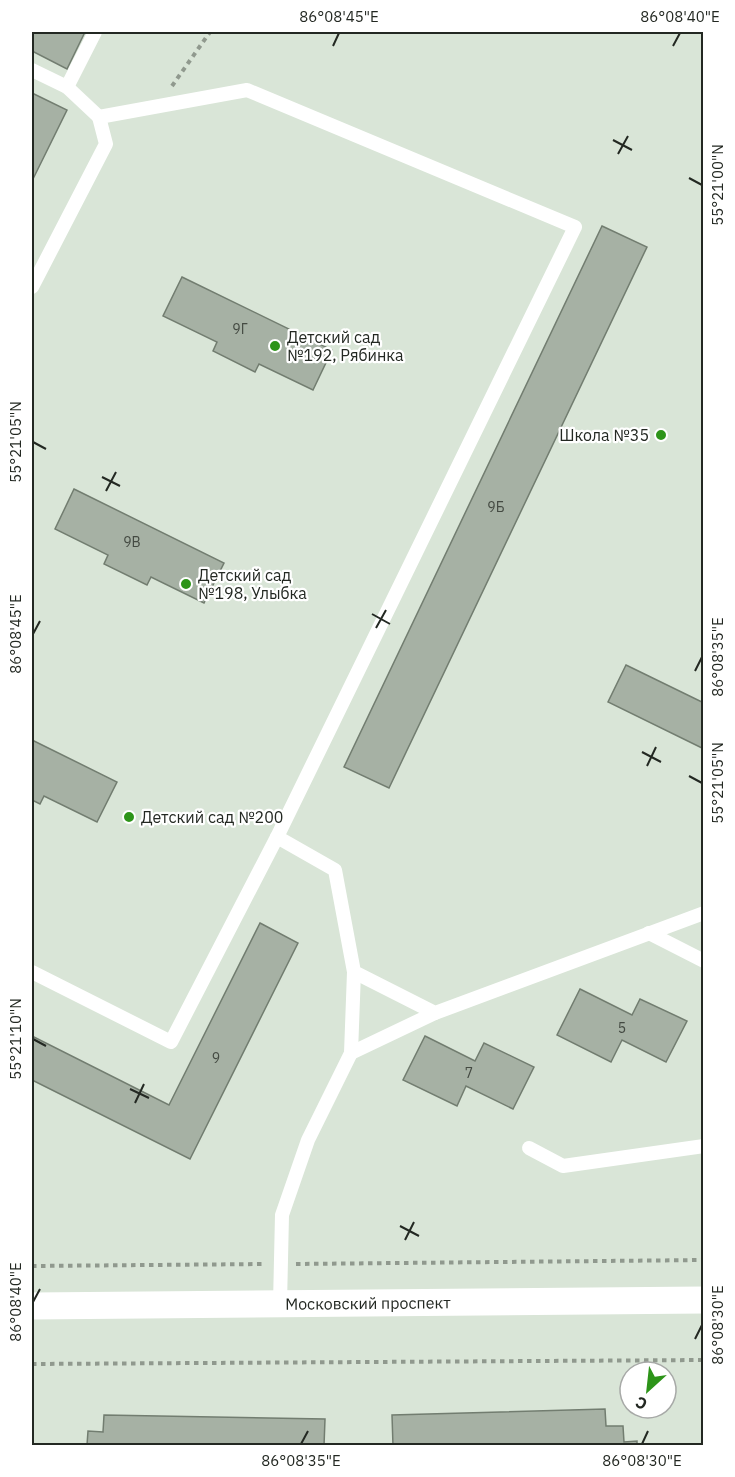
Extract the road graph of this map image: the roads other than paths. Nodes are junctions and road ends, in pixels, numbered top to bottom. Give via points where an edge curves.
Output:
1 (94, 32) edge
2 (32, 70) edge
3 (67, 87) junction
4 (99, 117) junction
5 (32, 287) edge
6 (277, 837) junction
7 (704, 913) edge
8 (649, 933) junction
9 (704, 961) edge
10 (32, 972) edge
11 (354, 972) junction
12 (435, 1013) junction
13 (351, 1053) junction
14 (703, 1145) edge
15 (529, 1149) dead end
16 (704, 1300) edge
17 (280, 1304) junction
18 (32, 1306) edge

1 - 3 lane
2 - 3 lane
3 - 4 lane
4 - 5 lane via 106,144
4 - 6 lane via 247,90 575,227
6 - 10 lane via 171,1042
6 - 11 lane via 335,870
7 - 8 lane
8 - 9 lane
8 - 12 lane
11 - 12 lane
11 - 13 lane
12 - 13 lane
13 - 17 lane via 309,1140 282,1215
14 - 15 lane via 563,1166
16 - 17 street, Московский проспект
17 - 18 street, Московский проспект

